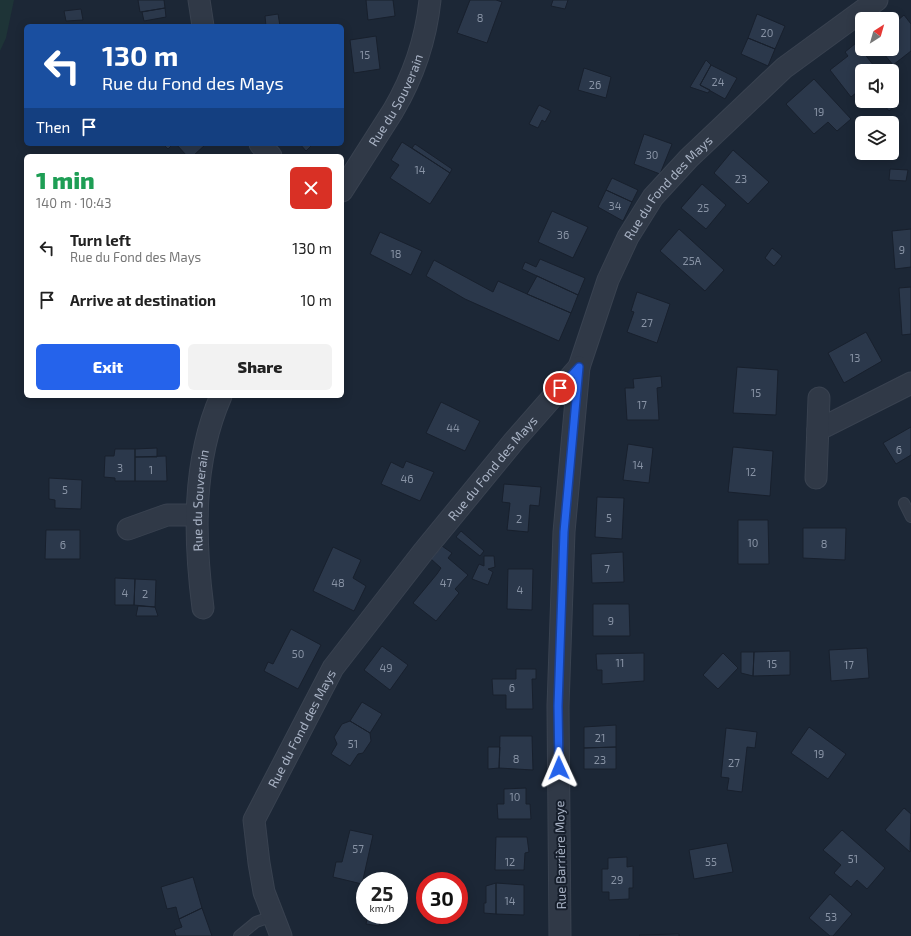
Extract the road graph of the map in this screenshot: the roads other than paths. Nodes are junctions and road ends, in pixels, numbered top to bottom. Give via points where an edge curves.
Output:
1 (199, 0) edge
2 (430, 0) edge
3 (877, 0) edge
4 (203, 24) edge
5 (262, 146) edge
6 (269, 154) edge
7 (344, 188) edge
8 (579, 367) junction
9 (911, 383) edge
10 (220, 398) edge
11 (820, 398) dead end
12 (818, 430) junction
13 (816, 478) dead end
14 (904, 503) dead end
15 (197, 515) junction
16 (911, 518) edge
17 (128, 529) dead end
18 (203, 608) dead end
19 (273, 916) junction
20 (239, 936) edge
21 (281, 936) edge
22 (560, 936) edge

1 - 4 street
2 - 7 street, Rue du Souverain via 415,65 403,92
3 - 8 street, Rue du Fond des Mays via 784,68 689,158 653,197 628,237 608,280
5 - 6 street
8 - 19 street, Rue du Fond des Mays via 514,440 333,668 254,820 264,892
8 - 22 street, Rue Barrière Moye via 564,532 558,706
9 - 12 street
10 - 15 street, Rue du Souverain via 212,418 202,461
11 - 12 street
12 - 13 street
14 - 16 lane
15 - 17 street via 167,515
15 - 18 street, Rue du Souverain via 199,580
19 - 20 lane via 256,922
19 - 21 street, Rue du Fond des Mays

